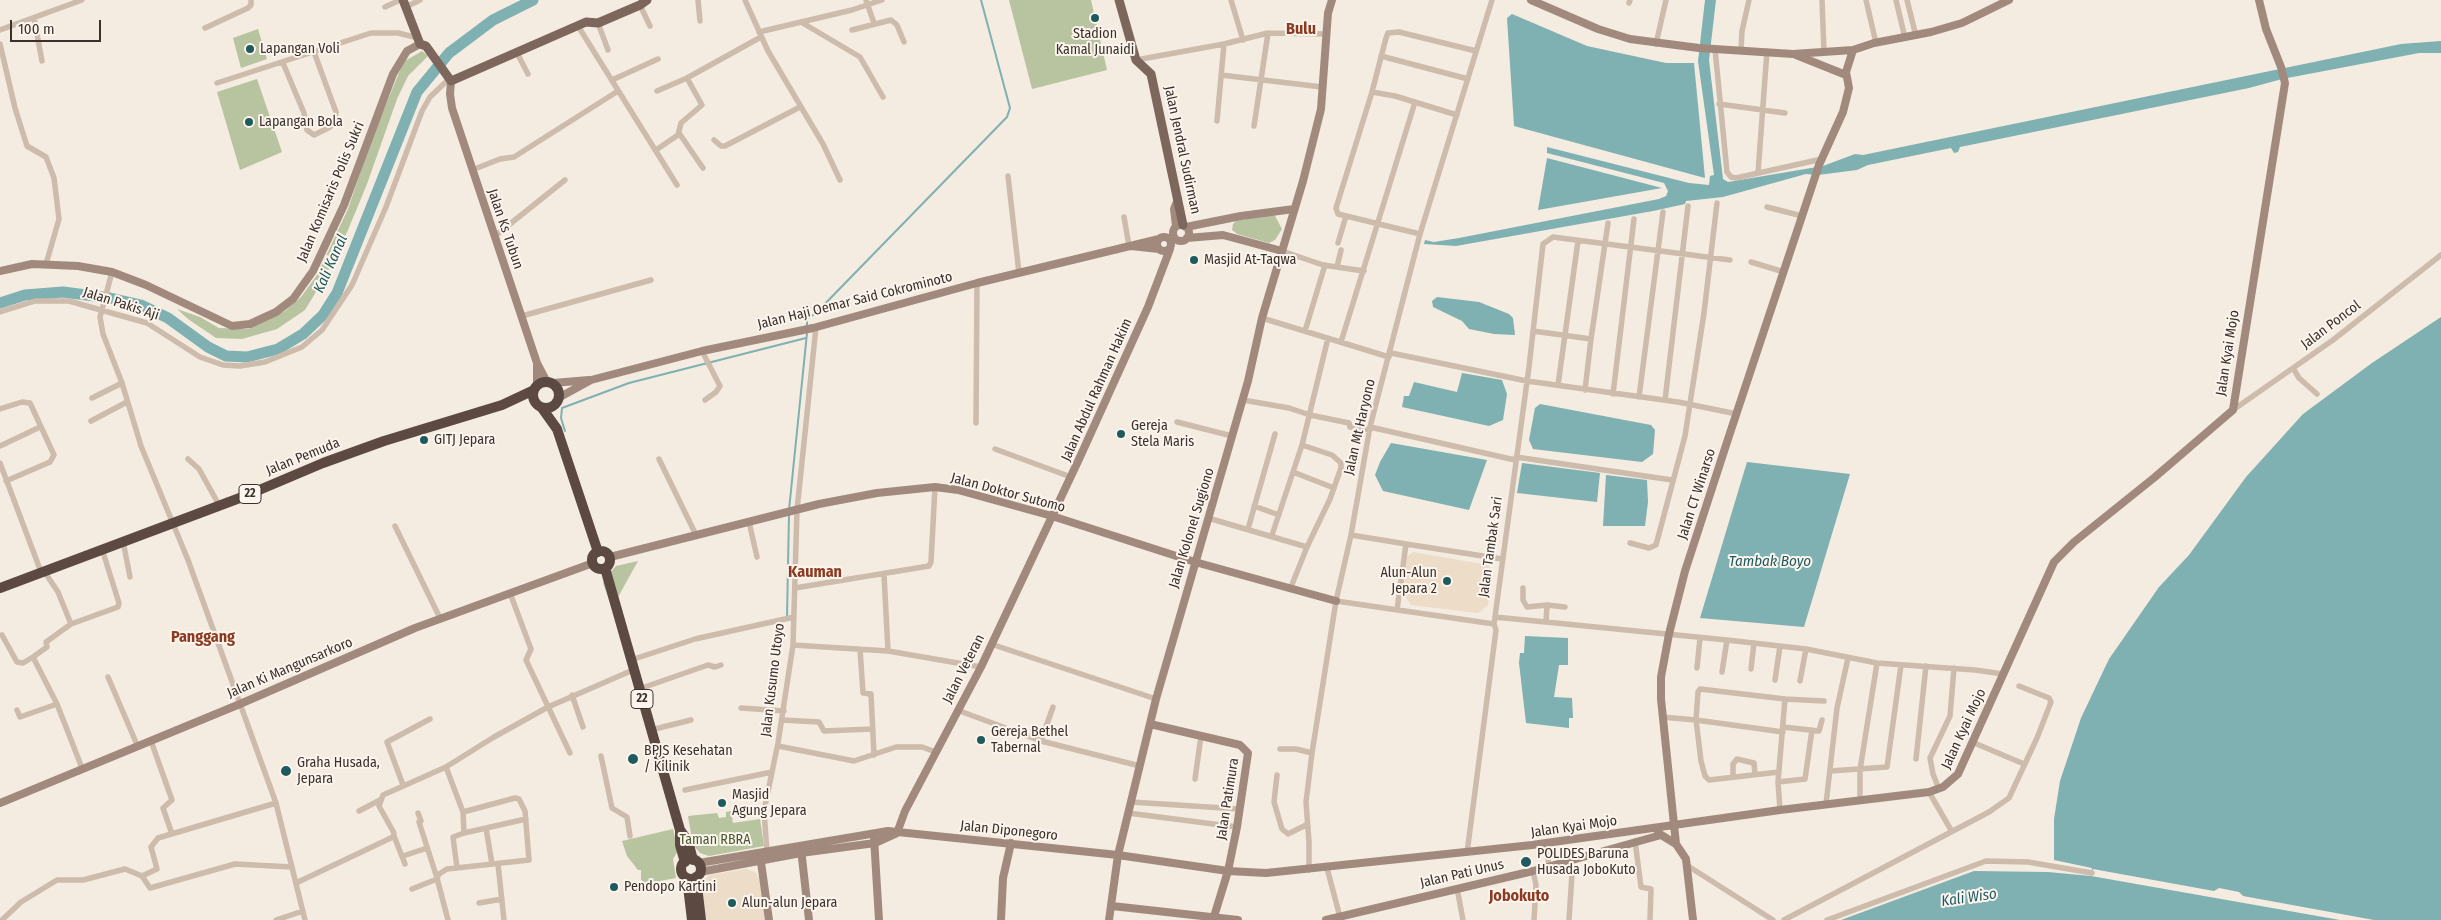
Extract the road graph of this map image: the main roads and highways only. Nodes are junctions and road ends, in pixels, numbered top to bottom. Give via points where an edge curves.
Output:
1 (1119, 0) edge
2 (1332, 0) edge
3 (1531, 0) edge
4 (2009, 0) edge
5 (2260, 0) edge
6 (403, 2) edge
7 (643, 3) edge
8 (1995, 3) edge
9 (419, 41) junction
10 (1853, 50) junction
11 (1793, 54) junction
12 (1846, 75) junction
13 (450, 78) junction
14 (1294, 209) junction
15 (1221, 221) junction
16 (1180, 227) junction
17 (1222, 235) junction
18 (1162, 238) junction
19 (1184, 239) junction
20 (1130, 246) junction
21 (1171, 248) junction
22 (1160, 250) junction
23 (1282, 251) junction
24 (0, 271) edge
25 (1162, 273) junction
26 (591, 380) junction
27 (541, 388) junction
28 (559, 399) junction
29 (542, 408) junction
30 (557, 429) junction
31 (1052, 516) junction
32 (598, 552) junction
33 (610, 557) junction
34 (1195, 562) junction
35 (593, 564) junction
36 (605, 568) junction
37 (0, 588) edge
38 (1336, 601) road end
39 (1150, 724) junction
40 (0, 802) edge
41 (1674, 826) junction
42 (1649, 830) junction
43 (897, 833) junction
44 (873, 834) junction
45 (1662, 835) junction
46 (875, 843) junction
47 (1011, 843) junction
48 (1676, 844) junction
49 (801, 850) junction
50 (1118, 854) junction
51 (763, 855) junction
52 (693, 869) junction
53 (1228, 871) junction
54 (1112, 906) junction
55 (1214, 918) edge
56 (1334, 919) edge
57 (692, 920) edge
58 (701, 920) edge
59 (769, 920) edge
60 (809, 920) edge
61 (879, 920) edge
62 (1001, 920) edge
63 (1109, 920) edge
64 (1238, 920) edge
65 (1693, 920) edge

1 - 16 main road, Jalan Jendral Sudirman via 1136,60 1151,74 1178,199
2 - 14 main road via 1321,109
3 - 11 main road via 1598,29 1656,44
4 - 8 main road
5 - 41 main road, Jalan Kyai Mojo via 2266,29 2285,83 2233,410 2058,557 2038,593 1956,778 1929,792
6 - 9 main road
7 - 13 main road via 598,23 586,22
8 - 10 main road via 1949,28
9 - 13 main road
9 - 24 main road, Jalan Komisaris Polis Sukri via 399,62 344,205 313,271 285,306 250,324 232,326 146,285 78,266 24,265
10 - 11 main road
10 - 12 main road, Jalan CT Winarso
11 - 12 main road
12 - 41 main road, Jalan CT Winarso via 1848,96 1820,162 1697,531 1669,634 1662,677 1662,717
13 - 27 main road, Jalan Ks Tubun via 452,108 537,363
14 - 15 main road
14 - 23 main road, Jalan Kolonel Sugiono
15 - 16 main road
15 - 17 main road
16 - 18 main road
16 - 19 main road via 1188,231
16 - 19 main road via 1175,238
17 - 19 main road
17 - 23 main road
18 - 20 main road, Jalan Haji Oemar Said Cokrominoto
18 - 21 main road via 1170,239
18 - 22 main road via 1157,245
19 - 21 main road
20 - 22 main road
20 - 26 main road, Jalan Haji Oemar Said Cokrominoto via 815,327 702,351
21 - 22 main road
21 - 25 main road, Jalan Abdul Rahman Hakim
22 - 25 main road
23 - 34 main road, Jalan Kolonel Sugiono
25 - 31 main road, Jalan Abdul Rahman Hakim
26 - 27 main road
26 - 28 main road, Jalan Haji Oemar Said Cokrominoto
27 - 28 highway via 557,387
27 - 29 highway
27 - 37 highway, Jalan Pemuda / 22 via 502,405 376,444
28 - 29 highway via 551,408
28 - 30 highway
29 - 30 highway
30 - 32 highway
31 - 33 main road, Jalan Doktor Sutomo via 958,490 934,487 877,493
31 - 34 main road, Jalan Doktor Sutomo
31 - 43 main road, Jalan Veteran via 981,667
32 - 33 highway via 605,552
32 - 35 highway via 593,557
33 - 36 highway
34 - 38 main road, Jalan Doktor Sutomo
34 - 39 main road, Jalan Kolonel Sugiono
35 - 36 highway
35 - 40 main road, Jalan Ki Mangunsarkoro via 440,618 152,744 82,768
36 - 52 highway, 22 via 680,830 680,845
39 - 50 main road, Jalan Kolonel Sugiono
39 - 53 main road, Jalan Patimura via 1240,745 1248,753
41 - 42 main road, Jalan Kyai Mojo
41 - 48 main road, Jalan CT Winarso
42 - 45 main road
42 - 53 main road, Jalan Kyai Mojo via 1309,870
43 - 44 main road, Jalan Diponegoro
43 - 46 main road, Jalan Diponegoro
43 - 47 main road, Jalan Diponegoro
44 - 46 main road
44 - 49 main road, Jalan Diponegoro
45 - 48 main road
45 - 56 main road, Jalan Pati Unus via 1533,871
46 - 49 main road, Jalan Diponegoro
46 - 61 main road
47 - 50 main road, Jalan Diponegoro
47 - 62 main road via 1003,878
48 - 65 main road via 1688,866
49 - 51 main road, Jalan Diponegoro
49 - 60 main road
50 - 53 main road, Jalan Diponegoro
50 - 54 main road, Jalan Kolonel Sugiono
51 - 52 main road, Jalan Diponegoro
51 - 59 main road
52 - 57 highway, 22
52 - 58 highway, 22
53 - 55 main road, Jalan Patimura
54 - 55 main road
54 - 63 main road, Jalan Kolonel Sugiono
55 - 64 main road

